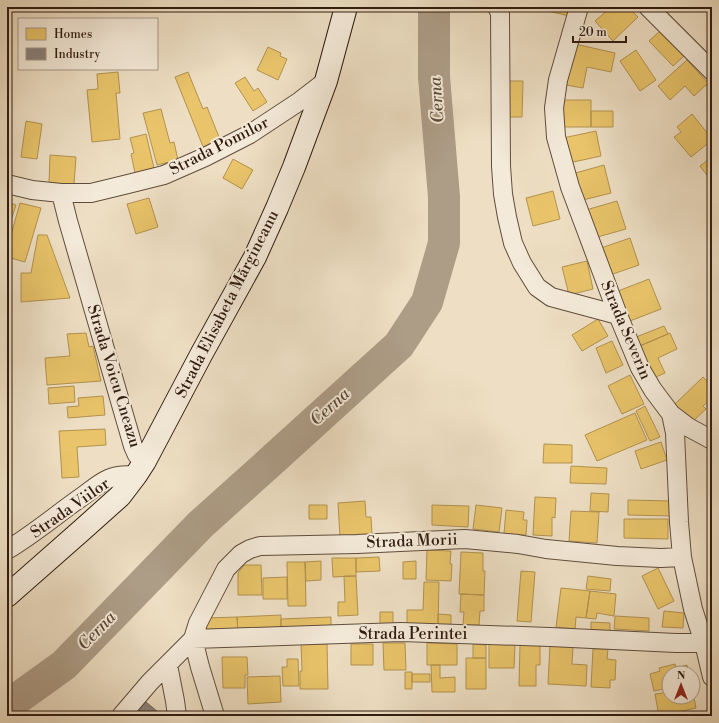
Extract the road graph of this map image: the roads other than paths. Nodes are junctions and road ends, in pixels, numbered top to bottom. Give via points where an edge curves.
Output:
1 (346, 7) edge
2 (497, 7) edge
3 (579, 7) edge
4 (648, 7) edge
5 (712, 71) edge
6 (326, 81) junction
7 (7, 184) edge
8 (61, 193) junction
9 (618, 315) junction
10 (671, 414) junction
11 (712, 440) edge
12 (141, 468) junction
13 (7, 550) edge
14 (682, 557) junction
15 (7, 596) edge
16 (193, 639) junction
17 (708, 642) edge
18 (168, 665) junction
19 (712, 677) edge
20 (121, 716) edge
21 (177, 716) edge
22 (215, 716) edge

1 - 6 main road, Strada Elisabeta Mărgineanu
2 - 9 street via 500,13 500,166 513,243 537,287 551,297
3 - 9 street, Strada Severin via 558,80 554,108 556,137 570,187
4 - 5 street
6 - 8 street, Strada Pomilor via 250,134 164,175 91,193
6 - 12 main road, Strada Elisabeta Mărgineanu via 294,167 255,257
7 - 8 street, Strada Pomilor
8 - 12 street, Strada Voicu Cneazu
9 - 10 street, Strada Severin via 640,368
10 - 11 street
10 - 14 street, Strada Severin via 675,433
12 - 13 street, Strada Viilor via 105,480 50,522
12 - 15 main road via 120,496
14 - 16 street, Strada Morii via 617,556 465,539 260,546 241,554 226,569 198,623
14 - 17 street, Strada Severin via 693,609
16 - 17 street, Strada Perintei via 401,632
16 - 18 street
16 - 22 street
17 - 19 street, Strada Severin
18 - 20 street
18 - 21 street

